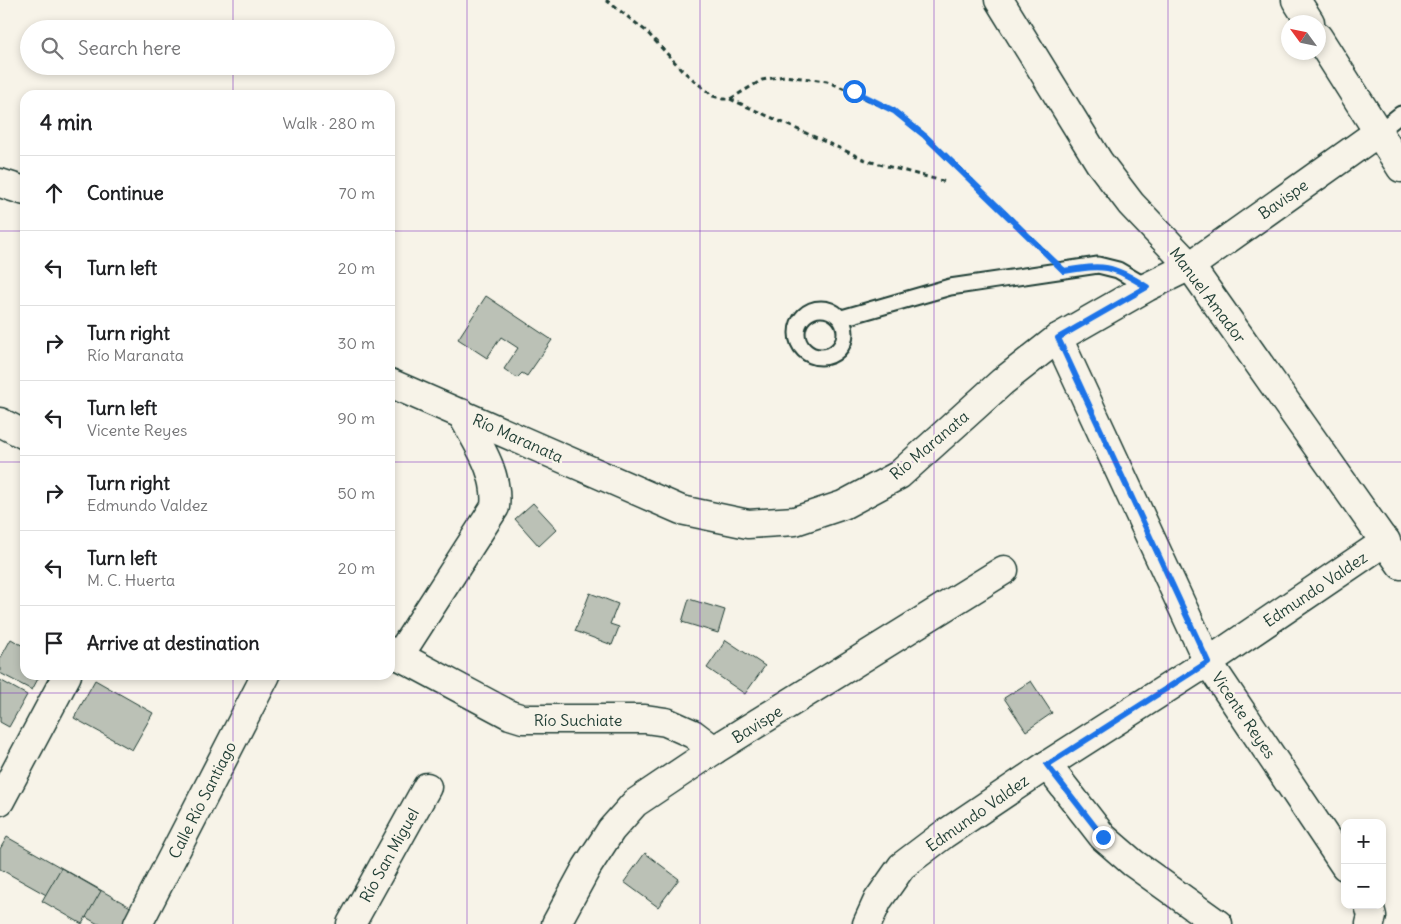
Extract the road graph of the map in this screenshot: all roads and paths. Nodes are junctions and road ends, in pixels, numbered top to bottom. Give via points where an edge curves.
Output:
1 (606, 0) edge
2 (999, 0) edge
3 (1296, 0) edge
4 (1306, 15) edge
5 (1326, 50) edge
6 (730, 99) junction
7 (1401, 114) edge
8 (1377, 132) junction
9 (1401, 168) edge
10 (946, 182) dead end
11 (0, 183) edge
12 (20, 189) edge
13 (1190, 266) junction
14 (1064, 271) junction
15 (1147, 287) junction
16 (842, 318) dead end
17 (1058, 338) junction
18 (395, 385) edge
19 (461, 413) junction
20 (0, 422) edge
21 (20, 432) edge
22 (1386, 541) junction
23 (1401, 565) edge
24 (1004, 570) dead end
25 (395, 653) edge
26 (395, 655) edge
27 (1208, 662) junction
28 (63, 680) edge
29 (263, 680) edge
30 (714, 750) junction
31 (1047, 765) junction
32 (427, 787) dead end
33 (0, 801) edge
34 (1344, 864) edge
35 (1370, 909) edge
36 (138, 924) edge
37 (351, 924) edge
38 (556, 924) edge
39 (867, 924) edge
40 (1218, 924) edge
41 (1370, 924) edge

1 - 6 path via 646,31 683,71 714,96
2 - 13 street, Manuel Amador via 1098,162 1131,204
3 - 4 street
5 - 8 street
6 - 10 path via 868,161
6 - 14 path via 762,80 784,76 827,81 894,111 925,136
7 - 8 lane
8 - 9 street
8 - 13 street, Bavispe
11 - 12 street
13 - 15 street, Río Maranata
13 - 22 street, Manuel Amador
14 - 15 lane via 1098,265 1118,270
14 - 16 lane via 950,287
15 - 17 street, Río Maranata
17 - 19 street, Río Maranata via 1002,382 899,475 842,505 796,521 748,524 681,510
17 - 27 street, Vicente Reyes
18 - 19 street, Río Maranata
19 - 25 street via 493,471 497,491 495,507
20 - 21 street
22 - 23 street, Manuel Amador
22 - 27 street, Edmundo Valdez
24 - 30 street, Bavispe
26 - 30 street, Río Suchiate via 523,719 666,722 693,734
27 - 31 street, Edmundo Valdez
27 - 34 street, Vicente Reyes
28 - 33 street
29 - 36 street, Calle Río Santiago
30 - 38 street, Bavispe via 635,803 611,830
31 - 39 street, Edmundo Valdez via 902,866 878,900
31 - 40 street via 1103,837 1133,863
32 - 37 street, Río San Miguel
35 - 41 street

